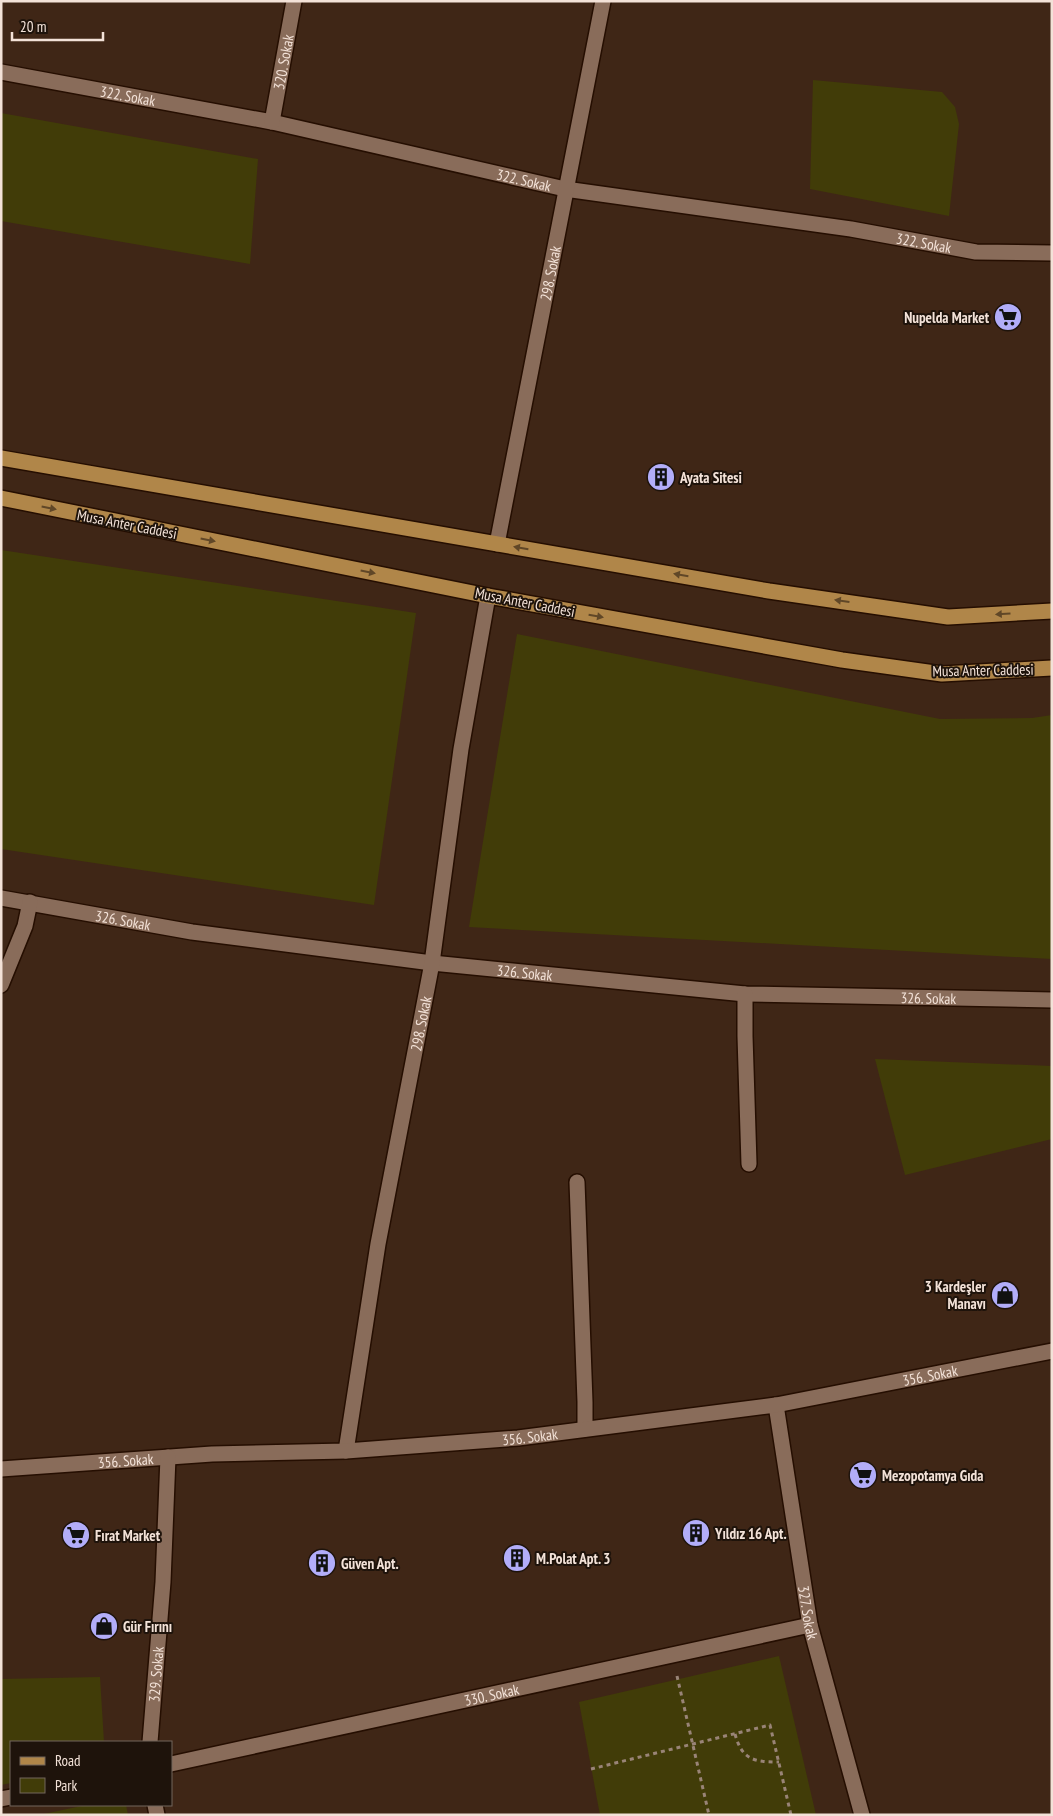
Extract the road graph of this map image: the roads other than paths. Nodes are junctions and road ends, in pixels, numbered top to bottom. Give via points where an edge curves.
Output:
1 (294, 1) edge
2 (603, 1) edge
3 (1, 72) edge
4 (272, 122) junction
5 (565, 189) junction
6 (1052, 253) edge
7 (1, 458) edge
8 (1, 498) edge
9 (496, 544) junction
10 (488, 596) junction
11 (1052, 611) edge
12 (1052, 668) edge
13 (1, 898) edge
14 (30, 902) junction
15 (432, 963) junction
16 (1, 985) edge
17 (745, 994) junction
18 (1052, 1000) edge
19 (749, 1164) dead end
20 (577, 1182) dead end
21 (1052, 1351) edge
22 (776, 1405) junction
23 (584, 1430) junction
24 (346, 1451) junction
25 (168, 1457) junction
26 (1, 1469) edge
27 (810, 1625) junction
28 (150, 1741) edge
29 (172, 1764) edge
30 (862, 1815) edge

1 - 4 street, 320. Sokak
2 - 5 street, 298. Sokak
3 - 4 street, 322. Sokak
4 - 5 street, 322. Sokak
5 - 6 street, 322. Sokak via 851,229 976,252
5 - 9 street, 298. Sokak
7 - 9 main road
8 -> 10 main road, Musa Anter Caddesi
11 -> 9 main road via 948,617 769,591
10 -> 12 main road, Musa Anter Caddesi via 842,660 942,674
10 - 15 street, 298. Sokak via 461,749
13 - 14 street, 326. Sokak
14 - 15 street, 326. Sokak via 192,932
14 - 16 street via 25,926
15 - 17 street, 326. Sokak
15 - 24 street, 298. Sokak via 378,1244
17 - 18 street, 326. Sokak
17 - 19 street
20 - 23 street
21 - 22 street, 356. Sokak
22 - 23 street, 356. Sokak
22 - 27 street, 327. Sokak
23 - 24 street, 356. Sokak
24 - 25 street, 356. Sokak
25 - 26 street, 356. Sokak
25 - 28 street, 329. Sokak
27 - 29 street, 330. Sokak
27 - 30 street, 327. Sokak

